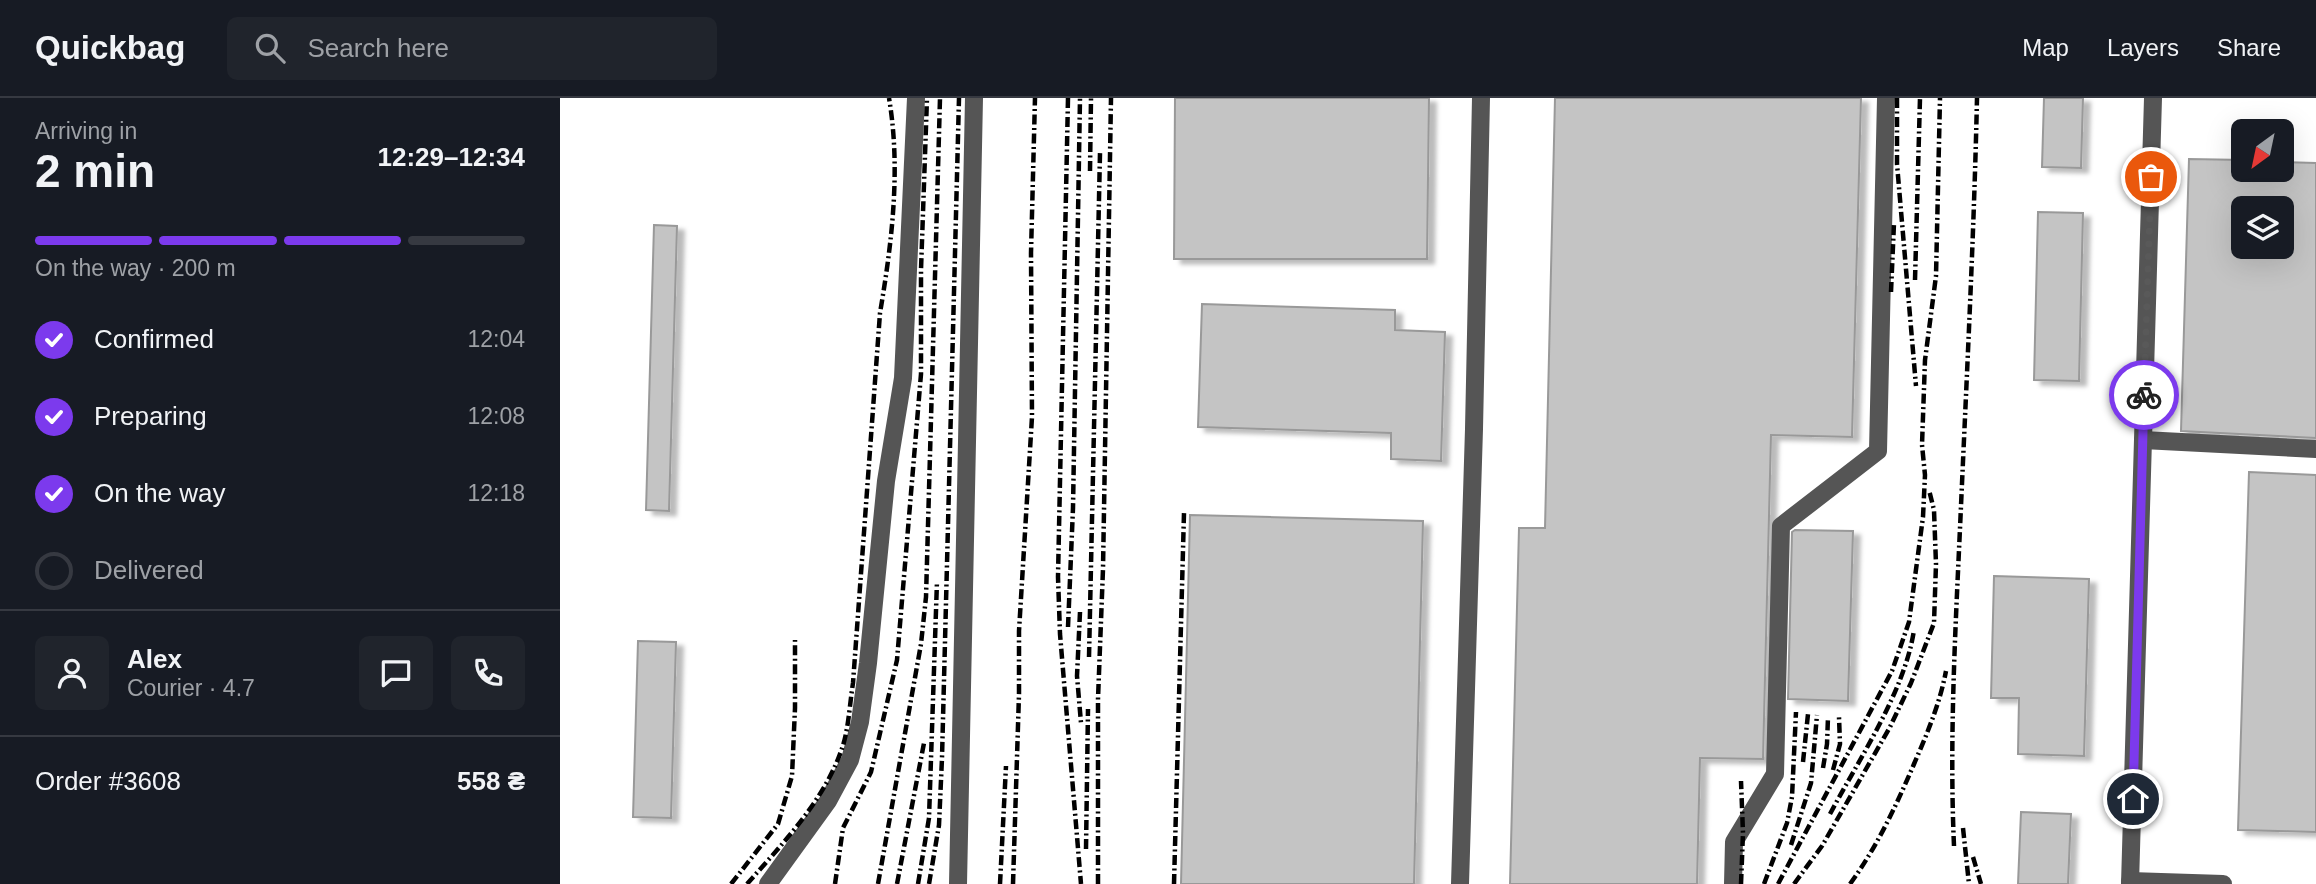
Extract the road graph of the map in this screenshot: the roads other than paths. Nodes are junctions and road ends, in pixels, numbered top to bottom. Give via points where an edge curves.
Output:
1 (916, 98) edge
2 (974, 98) edge
3 (1481, 98) edge
4 (1886, 98) edge
5 (2153, 98) edge
6 (2143, 440) junction
7 (2316, 449) edge
8 (2130, 883) edge
9 (768, 884) edge
10 (958, 884) edge
11 (1460, 884) edge
12 (1733, 884) edge
13 (2223, 884) edge

1 - 9 lane via 903,378 886,481 860,722 850,760 828,801
2 - 10 lane
3 - 11 lane
4 - 12 lane via 1878,451 1781,526 1775,775 1734,842
5 - 6 lane
6 - 7 lane
6 - 8 lane
8 - 13 lane

